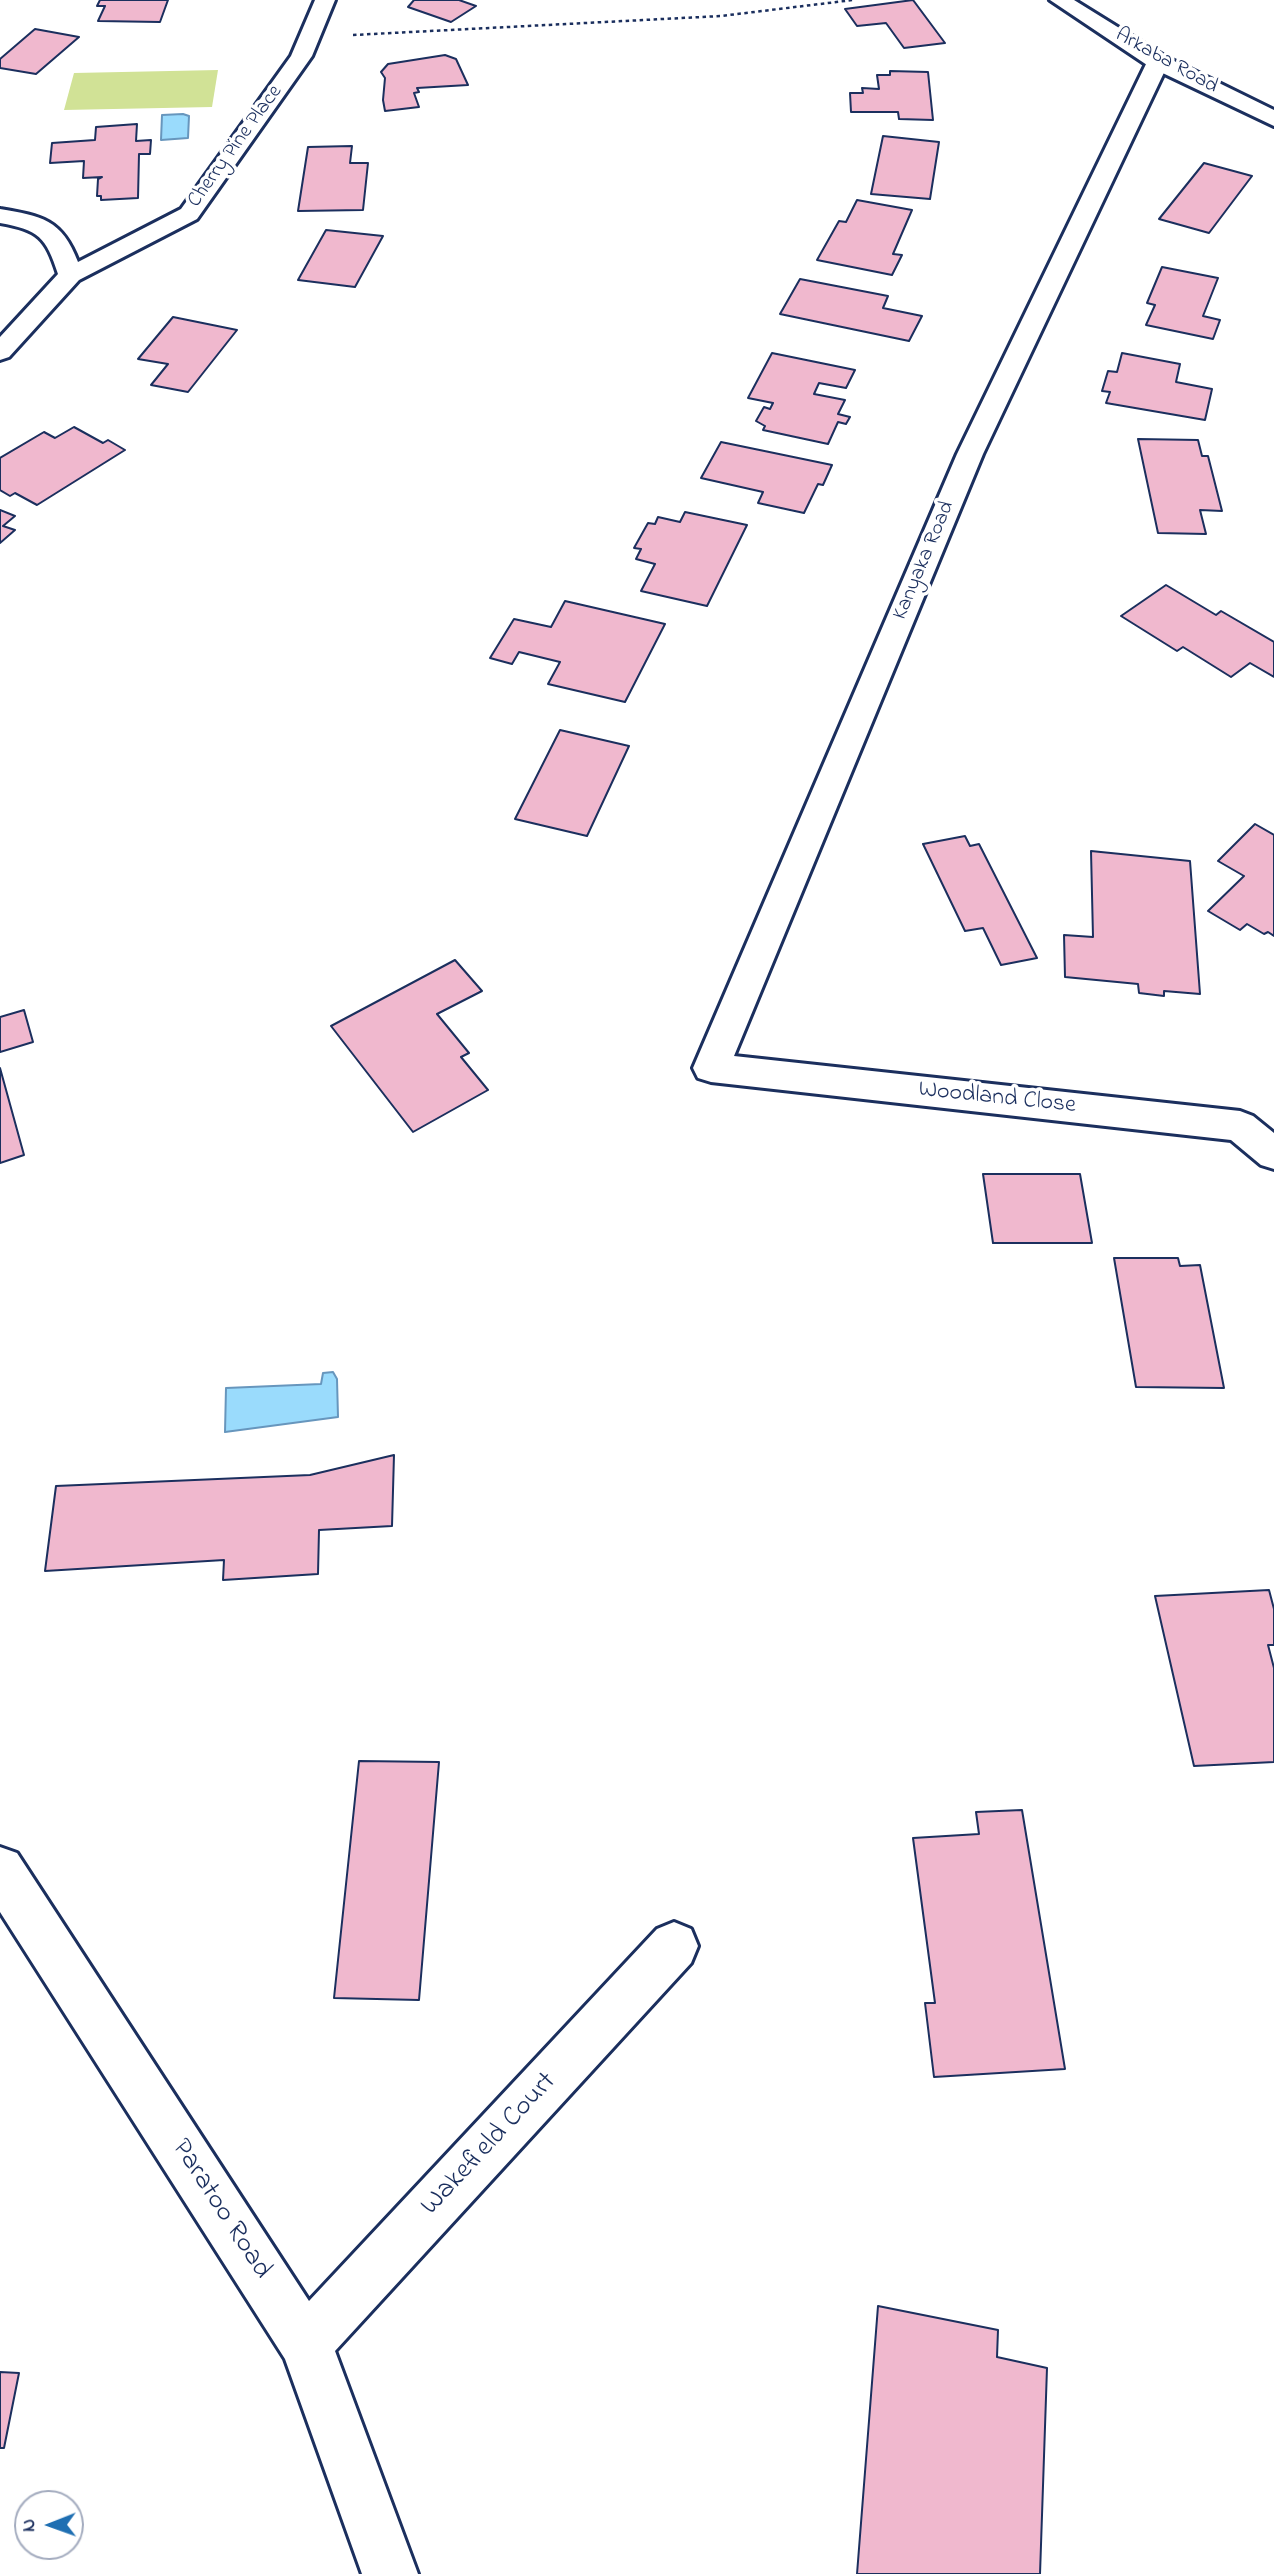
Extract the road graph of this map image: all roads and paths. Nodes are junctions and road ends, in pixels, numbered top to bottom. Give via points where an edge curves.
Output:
1 (325, 0) edge
2 (853, 0) edge
3 (1060, 0) edge
4 (310, 38) junction
5 (1158, 62) junction
6 (1274, 119) edge
7 (0, 216) edge
8 (70, 275) junction
9 (0, 352) edge
10 (711, 1068) joint
11 (1274, 1154) edge
12 (0, 1870) edge
13 (674, 1946) dead end
14 (306, 2344) junction
15 (390, 2574) edge

1 - 4 street, Cherry Pine Place
2 - 4 path via 721,16
3 - 5 street, Arkaba Road
4 - 8 street, Cherry Pine Place via 189,214
5 - 6 street, Arkaba Road
5 - 10 street, Kanyaka Road via 970,454
7 - 8 street via 37,222 60,242
8 - 9 street
10 - 11 street, Woodland Close via 1240,1126
12 - 14 street, Paratoo Road
13 - 14 street, Wakefield Court
14 - 15 street, Paratoo Road

